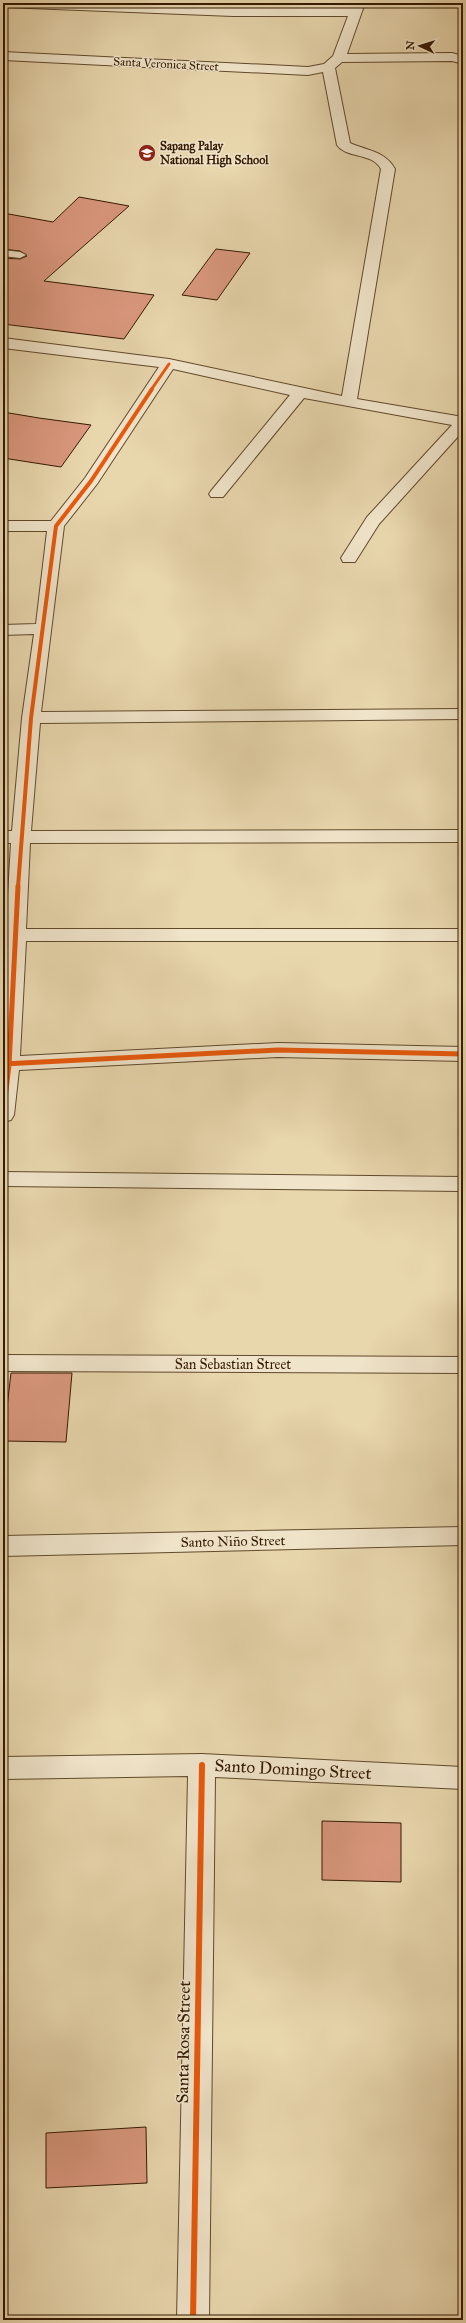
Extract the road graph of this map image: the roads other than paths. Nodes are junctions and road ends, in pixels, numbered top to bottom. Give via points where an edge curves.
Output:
1 (3, 3) edge
2 (233, 7) edge
3 (357, 8) edge
4 (3, 56) edge
5 (339, 58) junction
6 (463, 60) edge
7 (328, 67) junction
8 (3, 253) edge
9 (20, 255) dead end
10 (3, 343) edge
11 (169, 364) junction
12 (300, 393) junction
13 (350, 402) junction
14 (217, 494) dead end
15 (3, 526) edge
16 (56, 526) junction
17 (349, 558) dead end
18 (44, 629) junction
19 (3, 630) edge
20 (463, 714) edge
21 (31, 718) junction
22 (463, 836) edge
23 (12, 837) edge
24 (10, 935) edge
25 (463, 935) edge
26 (463, 1054) edge
27 (6, 1065) edge
28 (3, 1115) edge
29 (3, 1179) edge
30 (463, 1184) edge
31 (3, 1363) edge
32 (463, 1365) edge
33 (463, 1536) edge
34 (3, 1546) edge
35 (202, 1765) junction
36 (3, 1768) edge
37 (463, 1780) edge
38 (193, 2320) edge

1 - 2 street
2 - 3 street
3 - 5 street
4 - 7 street, Santa Veronica Street via 282,71 308,71
5 - 6 street via 452,57
5 - 7 street
7 - 13 street via 344,145 376,156 385,162 388,170
8 - 9 lane
10 - 11 street
11 - 12 street
11 - 16 street via 91,481
12 - 13 street
12 - 14 street
13 - 17 street via 463,422 373,521
15 - 16 street
16 - 18 street
18 - 19 street
18 - 21 street
20 - 21 street
21 - 23 street
22 - 23 street
23 - 24 street
24 - 25 street
24 - 27 street
26 - 27 street via 278,1050
27 - 28 street
29 - 30 street
31 - 32 street, San Sebastian Street
33 - 34 street, Santo Niño Street
35 - 36 street, Santo Domingo Street
35 - 37 street, Santo Domingo Street
35 - 38 street, Santa Rosa Street

